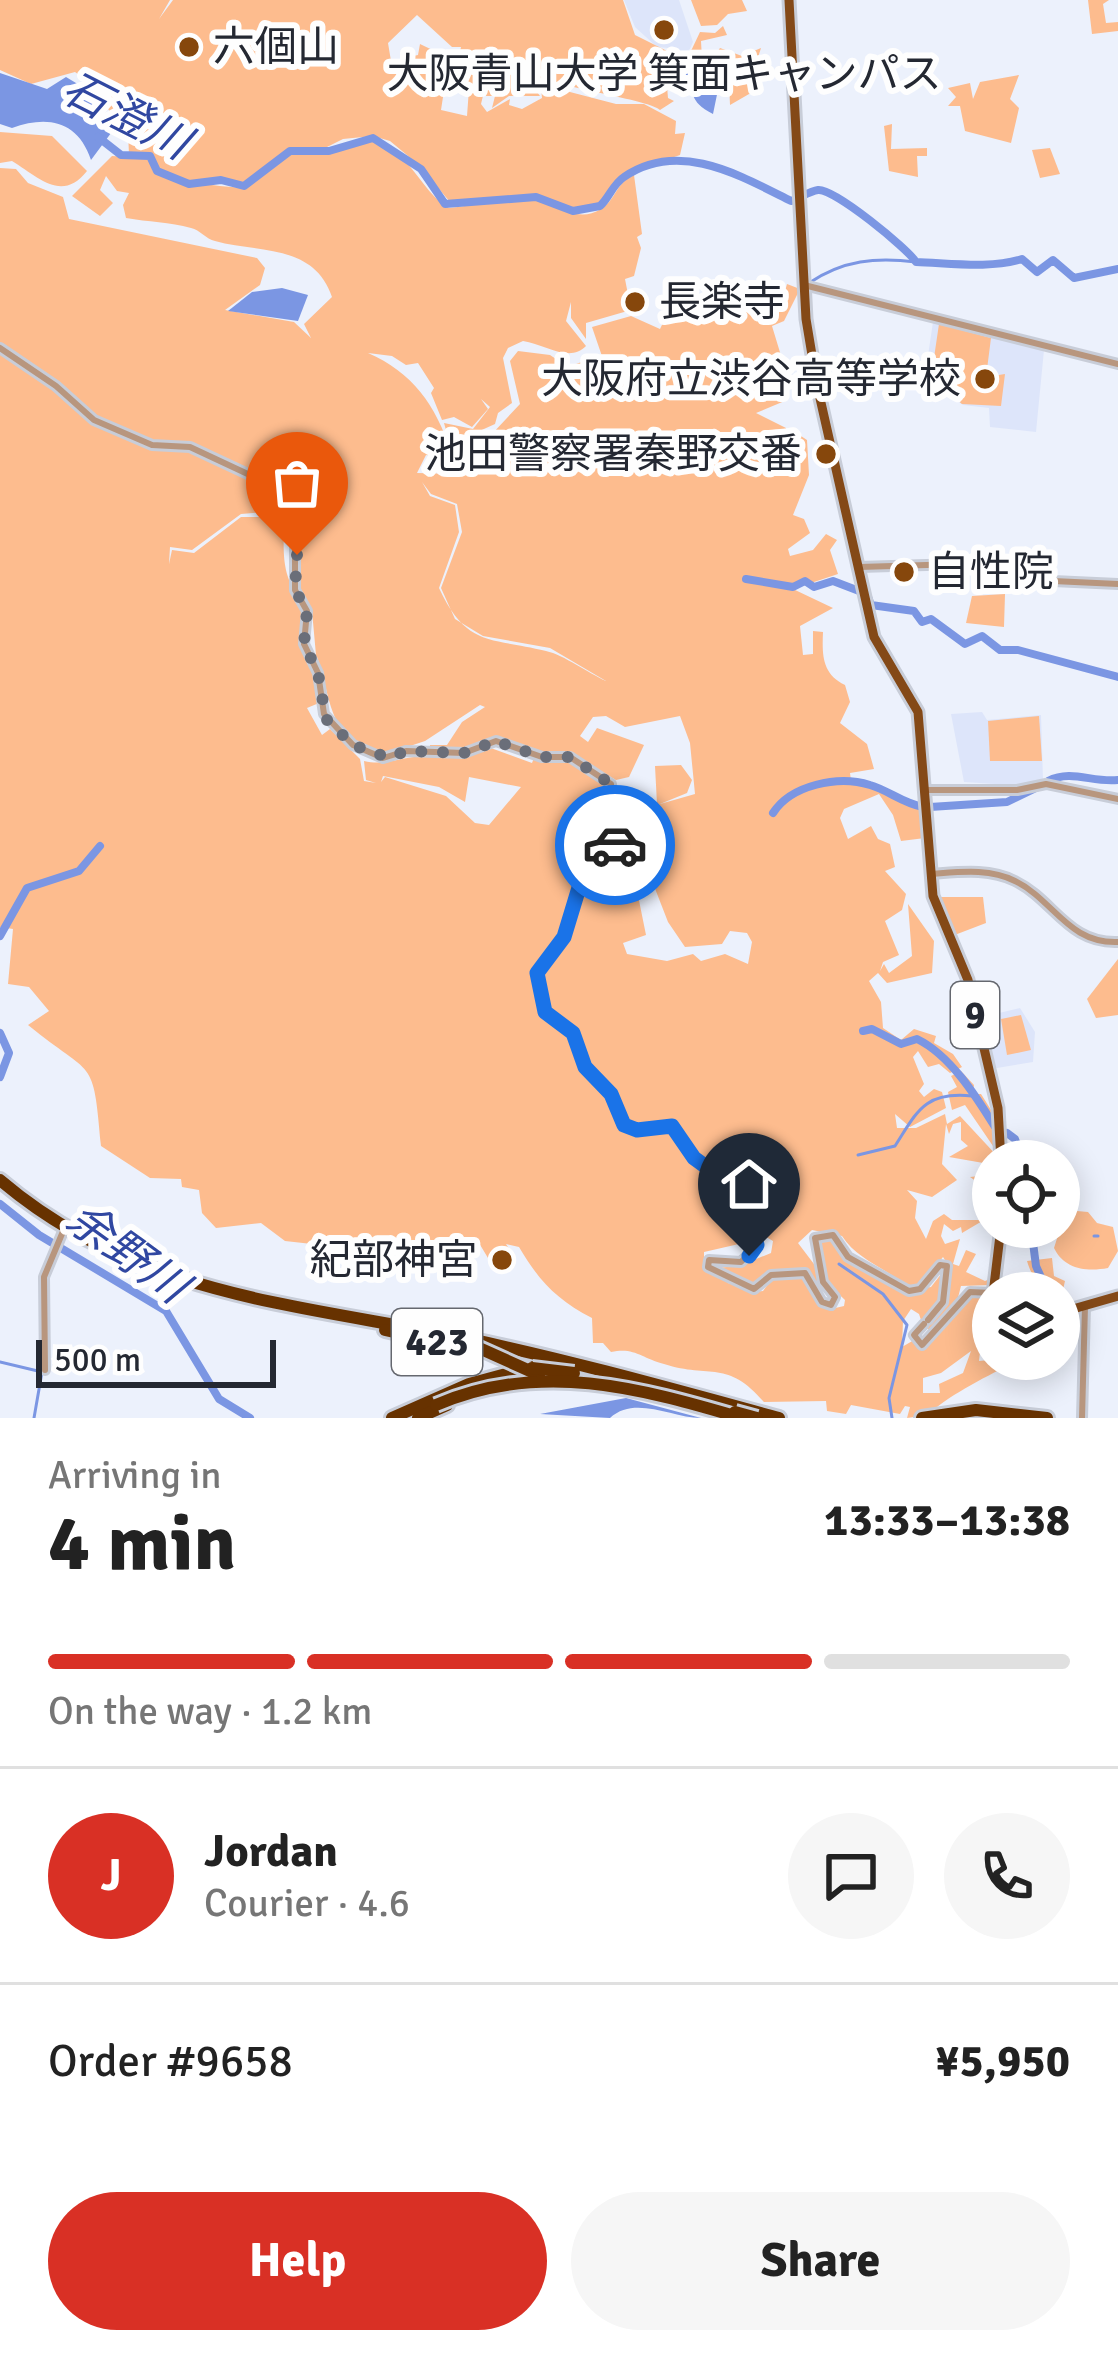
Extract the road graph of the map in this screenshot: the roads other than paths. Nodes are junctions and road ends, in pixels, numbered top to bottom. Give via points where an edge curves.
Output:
1 (789, 0) edge
2 (804, 285) junction
3 (0, 348) edge
4 (1118, 364) edge
5 (858, 567) junction
6 (1118, 584) edge
7 (925, 790) junction
8 (1118, 799) edge
9 (931, 874) junction
10 (1118, 942) edge
11 (1000, 1140) edge
12 (0, 1180) edge
13 (63, 1231) junction
14 (972, 1292) edge
15 (1118, 1296) edge
16 (1085, 1306) junction
17 (1080, 1307) edge
18 (359, 1319) junction
19 (425, 1335) junction
20 (489, 1355) junction
21 (542, 1358) junction
22 (45, 1370) dead end
23 (574, 1373) junction
24 (500, 1375) junction
25 (600, 1383) junction
26 (436, 1403) junction
27 (741, 1415) edge
28 (395, 1418) edge
29 (413, 1418) edge
30 (758, 1418) edge
31 (779, 1418) edge
32 (922, 1418) edge
33 (1047, 1418) edge
34 (1082, 1418) edge

1 - 2 main road, 9
2 - 4 street
2 - 5 main road, 9 via 817,385
3 - 14 street via 94,421 152,445 190,447 269,484 295,534 295,590 307,611 304,644 324,713 353,745 382,758 501,741 542,757 570,757 611,784 615,844 581,881 564,937 536,980 545,1012 573,1033 620,1120 637,1130 672,1126 694,1158 738,1190 744,1204 734,1222 755,1237 755,1250 737,1264 711,1260 708,1267 754,1289 769,1276 805,1273 831,1305 814,1238 833,1235 850,1258 909,1291 947,1266 944,1299 914,1338 922,1345
5 - 6 street via 961,564
5 - 7 main road, 9 via 877,645 918,712
7 - 8 street via 1046,784
7 - 9 main road, 9
9 - 10 street via 1013,880 1076,933
9 - 11 main road, 9 via 968,980
12 - 13 highway, 423
13 - 18 highway, 423 via 161,1275
13 - 22 street via 44,1277
15 - 16 main road
16 - 17 main road
16 - 34 street
18 - 19 highway
18 - 20 highway, 423
18 - 21 highway, 423
19 - 23 highway, bridge
19 - 25 highway, bridge via 530,1372
20 - 21 highway, 423
20 - 24 highway via 504,1365
21 - 24 highway
21 - 27 highway
21 - 29 highway via 521,1382
23 - 26 highway, bridge via 504,1378
23 - 30 highway, bridge
24 - 28 highway
25 - 26 highway, bridge via 517,1381
25 - 27 highway, bridge
26 - 28 highway
26 - 29 highway
27 - 31 highway
32 - 33 highway via 976,1410

